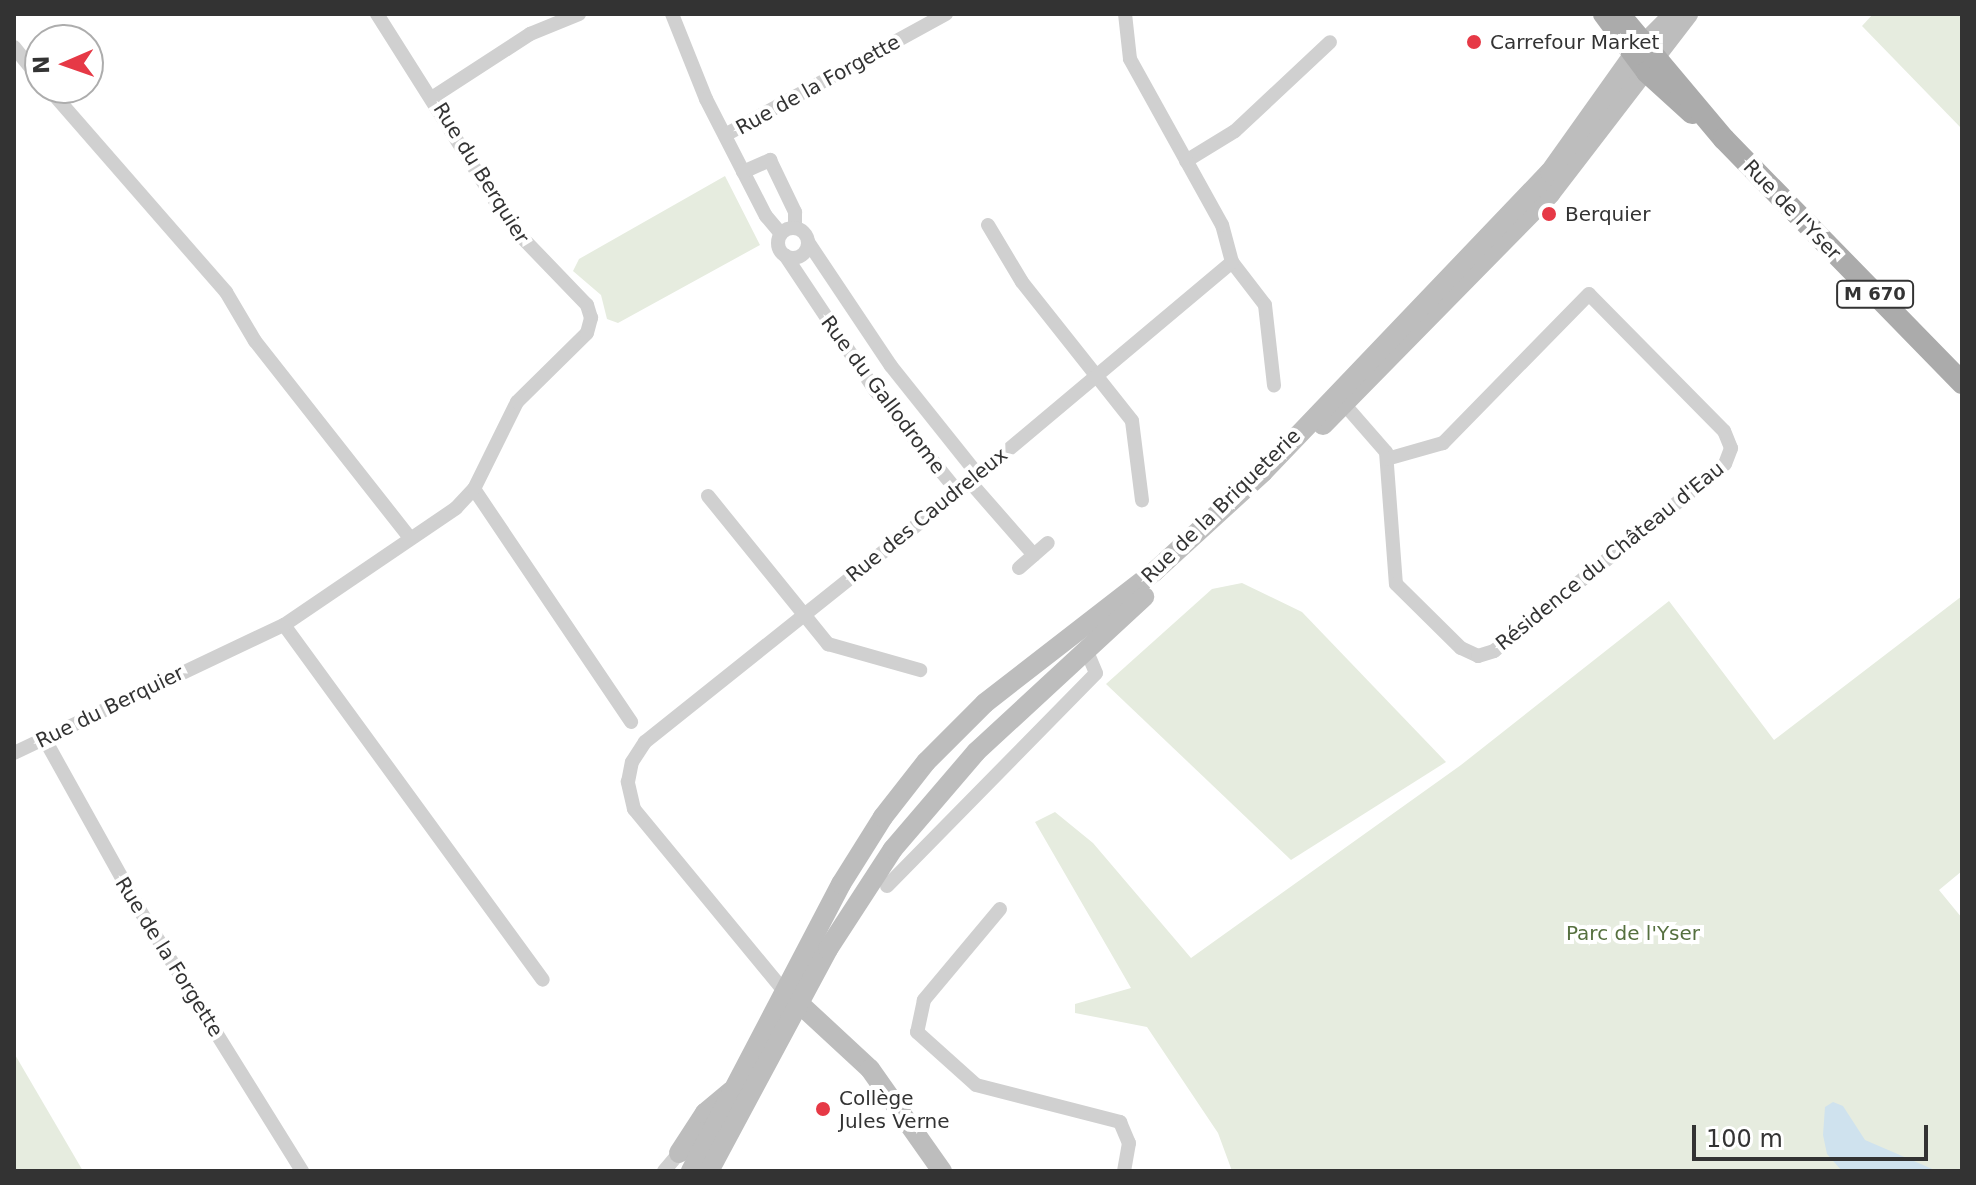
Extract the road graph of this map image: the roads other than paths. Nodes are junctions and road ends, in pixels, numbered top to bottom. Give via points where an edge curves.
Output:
1 (377, 14) edge
2 (579, 14) edge
3 (672, 14) edge
4 (946, 14) edge
5 (1125, 14) edge
6 (1604, 14) edge
7 (1619, 14) edge
8 (1674, 14) edge
9 (1688, 14) edge
10 (1330, 42) dead end
11 (1646, 56) junction
12 (433, 97) junction
13 (62, 104) edge
14 (725, 135) junction
15 (1186, 161) junction
16 (743, 172) junction
17 (988, 225) dead end
18 (788, 231) junction
19 (808, 242) junction
20 (785, 255) junction
21 (1232, 262) junction
22 (1097, 376) junction
23 (1962, 383) edge
24 (1274, 385) dead end
25 (1340, 399) junction
26 (1387, 459) junction
27 (974, 478) junction
28 (474, 489) junction
29 (958, 492) junction
30 (708, 496) dead end
31 (1142, 500) dead end
32 (410, 538) junction
33 (1048, 543) dead end
34 (1034, 555) junction
35 (1019, 568) dead end
36 (1116, 603) junction
37 (802, 615) junction
38 (284, 625) junction
39 (1086, 649) junction
40 (1053, 650) junction
41 (920, 670) dead end
42 (631, 722) dead end
43 (44, 738) junction
44 (14, 753) edge
45 (887, 886) dead end
46 (1000, 909) dead end
47 (543, 980) dead end
48 (792, 996) junction
49 (738, 1086) junction
50 (679, 1153) joint
51 (302, 1171) edge
52 (664, 1171) edge
53 (691, 1171) edge
54 (709, 1171) edge
55 (942, 1171) edge
56 (1124, 1171) edge

1 - 12 street, Rue du Berquier
2 - 12 street via 530,34
3 - 14 street
4 - 14 street, Rue de la Forgette
5 - 15 street via 1130,59
6 - 11 main road, Rue de l'Yser / M 670
7 - 11 main road, Rue de l'Yser / M 670
8 - 11 street
9 - 11 street
10 - 15 street via 1235,131
11 - 23 main road, Rue de l'Yser / M 670
11 - 25 street, Rue de la Briqueterie via 1556,165
12 - 28 street, Rue du Berquier via 511,226 539,261 581,298 591,318 587,333 517,402
13 - 32 street via 226,292 255,341
14 - 16 street, Rue de la Forgette
15 - 21 street via 1222,225
16 - 18 street, Rue de la Forgette
16 - 18 street, Rue de la Forgette via 770,160 795,212
17 - 22 street via 1022,282
18 - 19 street, Rue de la Forgette
18 - 20 street, Rue de la Forgette via 778,244
19 - 20 street via 801,256
19 - 27 street, Rue du Gallodrome
20 - 29 street, Rue du Gallodrome via 875,390
21 - 22 street, Rue des Caudreleux
21 - 24 street via 1265,305
22 - 27 street, Rue des Caudreleux
22 - 31 street via 1132,421
25 - 26 street, Résidence du Château d'Eau via 1379,439
25 - 36 street, Rue de la Briqueterie via 1201,532
25 - 39 street, Rue de la Briqueterie
26 - 26 street, Résidence du Château d'Eau via 1396,584 1461,648 1478,656 1494,651 1725,464 1731,448 1724,431 1589,294 1443,443
27 - 29 street, Rue des Caudreleux
27 - 34 street, Rue du Gallodrome
28 - 32 street, Rue du Berquier
28 - 42 street
29 - 37 street, Rue des Caudreleux
30 - 37 street
32 - 38 street, Rue du Berquier
33 - 34 street
34 - 35 street
36 - 39 street via 1089,636
36 - 40 street, Rue de la Briqueterie
37 - 41 street via 833,648 895,659
37 - 48 street, Rue des Caudreleux via 645,742 632,762 628,782 639,816
38 - 43 street, Rue du Berquier
38 - 47 street
39 - 40 street
39 - 45 street via 1096,673
39 - 48 street, Rue de la Briqueterie via 1004,724 923,811
40 - 48 street, Rue de la Briqueterie via 965,721 905,787 849,871
43 - 44 street, Rue du Berquier
43 - 51 street, Rue de la Forgette via 139,909
46 - 56 street via 924,1000 917,1032 976,1085 1120,1122 1129,1143
48 - 49 street
48 - 54 street
48 - 55 street via 870,1069
49 - 50 street via 705,1113
49 - 53 street
50 - 52 street

